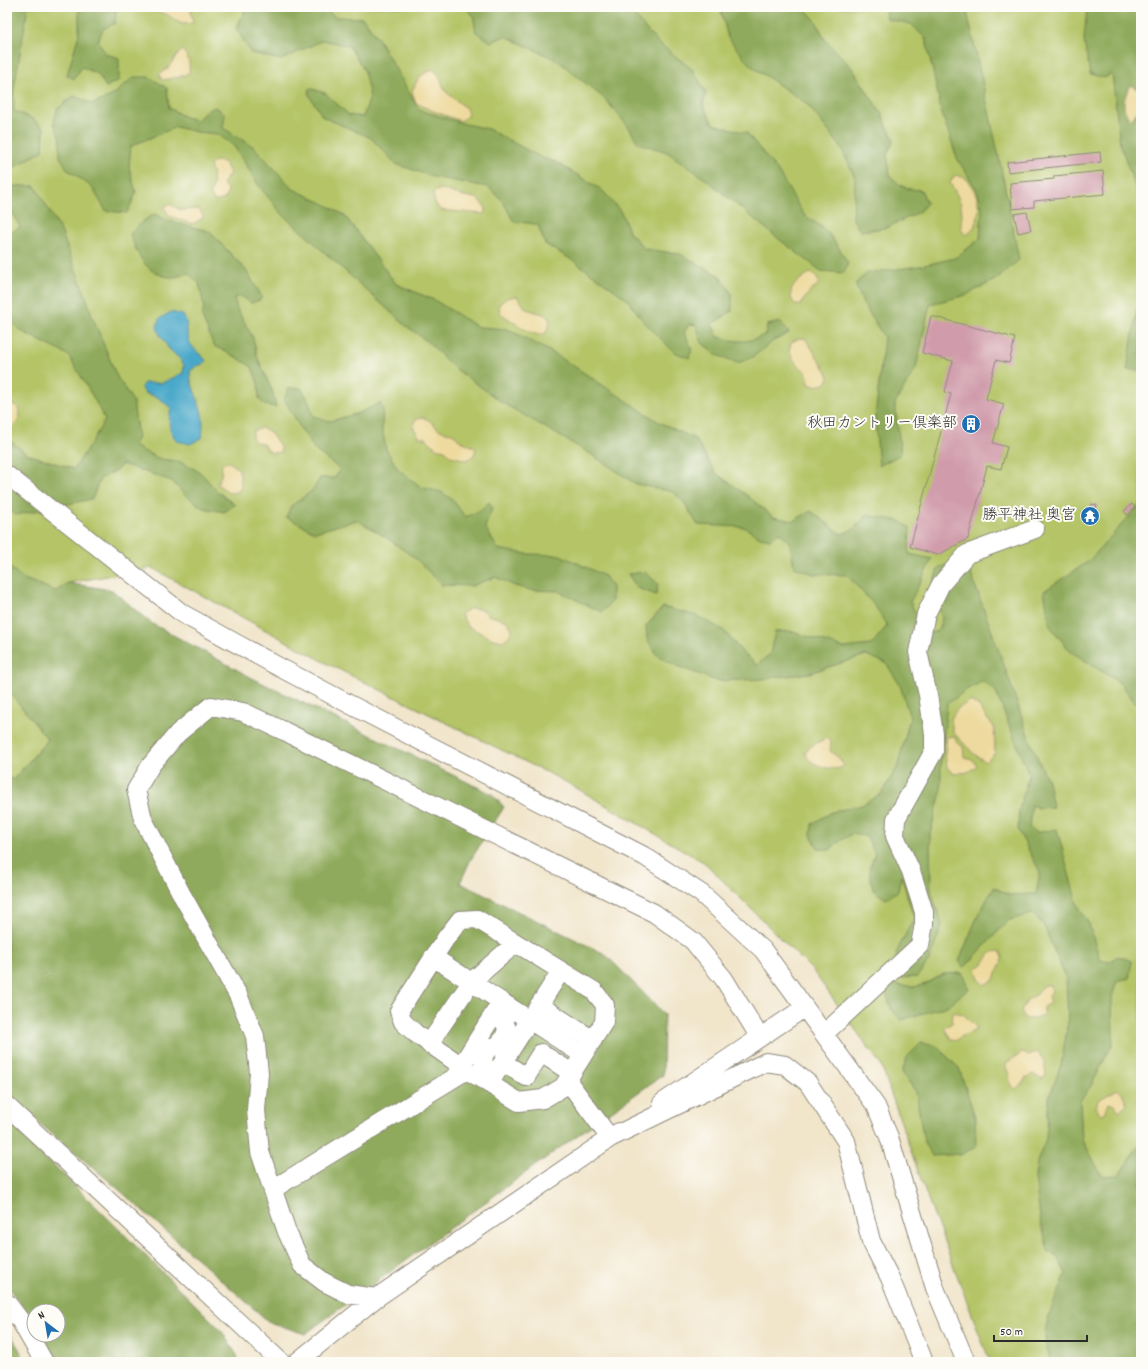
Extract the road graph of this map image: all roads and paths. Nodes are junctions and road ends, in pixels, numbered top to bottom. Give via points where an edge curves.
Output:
1 (7, 475) edge
2 (1035, 529) dead end
3 (516, 943) junction
4 (433, 957) junction
5 (561, 971) junction
6 (471, 982) junction
7 (539, 1005) junction
8 (498, 1008) junction
9 (804, 1008) junction
10 (529, 1020) junction
11 (824, 1034) junction
12 (759, 1036) junction
13 (593, 1040) junction
14 (429, 1044) junction
15 (583, 1055) junction
16 (464, 1068) junction
17 (495, 1074) junction
18 (569, 1077) junction
19 (7, 1106) edge
20 (610, 1138) junction
21 (273, 1189) junction
22 (376, 1298) junction
23 (7, 1303) edge
24 (44, 1362) edge
25 (281, 1362) edge
26 (297, 1362) edge
27 (924, 1362) edge
28 (966, 1362) edge

1 - 9 street via 183,614 349,704 644,856 702,894 763,950
2 - 11 street via 967,554 941,584 926,614 918,652 928,695 934,751 896,819 895,836 911,871 924,912 920,946
3 - 4 street via 477,919 460,920
3 - 5 street
3 - 6 street
4 - 6 street
4 - 14 street via 399,1011 403,1022
5 - 7 street
5 - 13 street via 594,991 605,1005 604,1022
6 - 8 street
6 - 14 street
7 - 10 street
7 - 13 street via 567,1014
8 - 10 street
8 - 16 street
8 - 17 street via 507,1029 504,1038 485,1053 483,1060 486,1070
9 - 11 street
9 - 12 street
10 - 15 street
10 - 17 street
11 - 28 street via 876,1106 886,1130 935,1288
12 - 20 street
12 - 21 street via 724,979 693,940 654,913 284,731 243,712 211,706 178,732 151,765 136,790 143,819 238,995 255,1036 259,1073 256,1110 260,1152
13 - 15 street
14 - 16 street
15 - 18 street
16 - 17 street
16 - 21 street
17 - 18 street via 519,1102 543,1099 563,1087
17 - 18 street via 526,1077 541,1053
18 - 20 street
19 - 25 street
20 - 22 street
20 - 27 street via 766,1062 785,1065 808,1083 846,1142 871,1241 890,1278
21 - 22 street via 287,1232 302,1265 324,1282 348,1294
22 - 26 street
23 - 24 street

